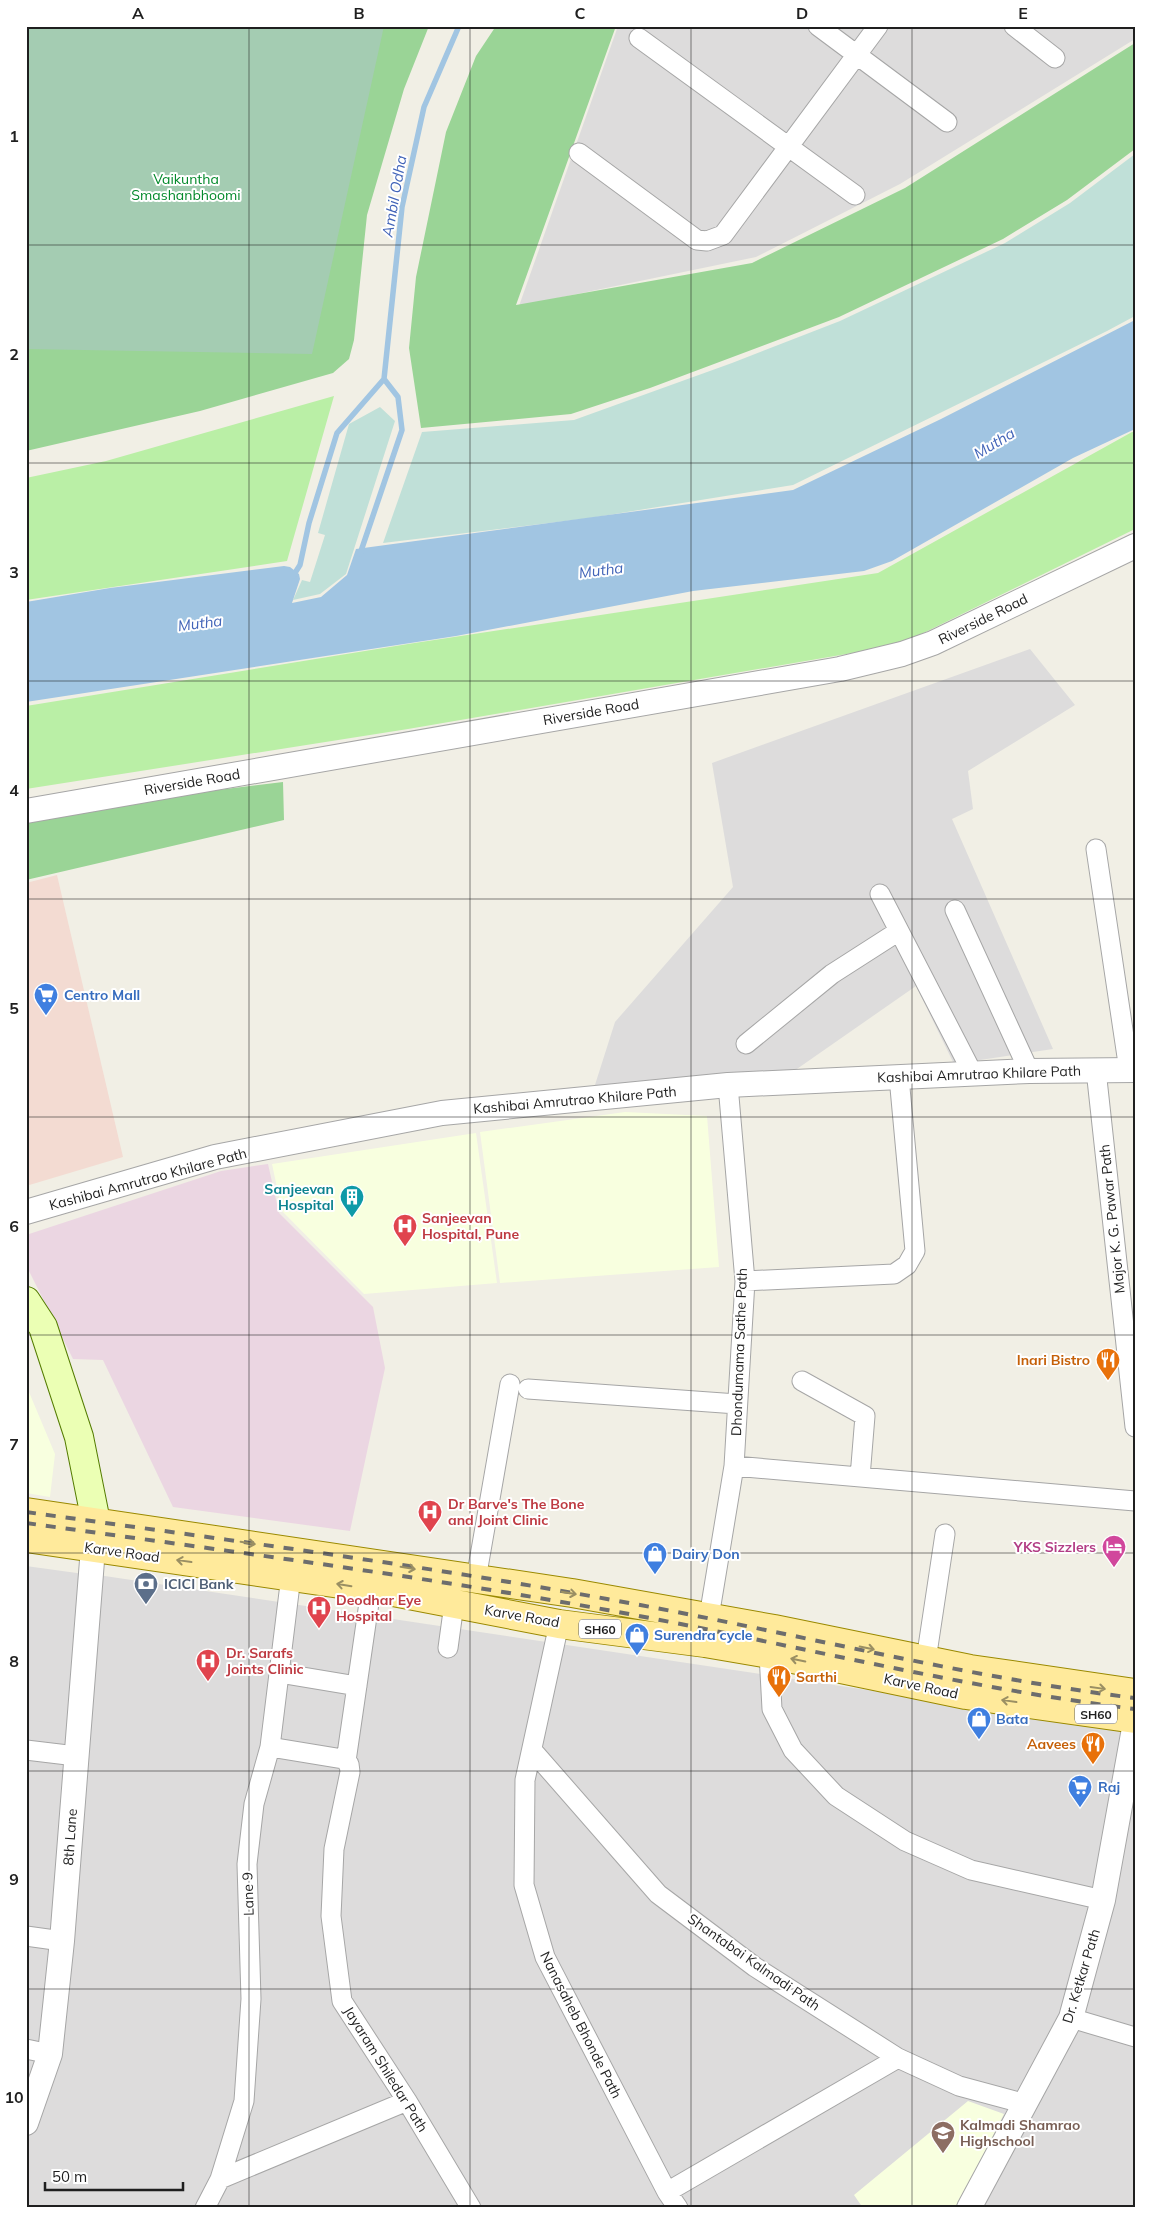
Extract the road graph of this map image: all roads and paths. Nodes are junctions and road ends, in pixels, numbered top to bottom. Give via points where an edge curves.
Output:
1 (818, 26) edge
2 (878, 26) edge
3 (1014, 26) edge
4 (639, 38) dead end
5 (857, 55) junction
6 (1055, 58) dead end
7 (947, 122) dead end
8 (788, 146) junction
9 (579, 153) dead end
10 (855, 195) dead end
11 (1135, 546) edge
12 (26, 811) edge
13 (1096, 849) dead end
14 (880, 894) dead end
15 (955, 910) dead end
16 (899, 931) junction
17 (746, 1044) dead end
18 (1096, 1070) junction
19 (1132, 1070) edge
20 (1029, 1071) junction
21 (973, 1074) junction
22 (899, 1077) junction
23 (728, 1085) junction
24 (26, 1212) edge
25 (745, 1281) junction
26 (1127, 1292) edge
27 (26, 1301) edge
28 (802, 1381) dead end
29 (737, 1404) junction
30 (1135, 1427) edge
31 (734, 1466) junction
32 (860, 1477) junction
33 (1135, 1501) edge
34 (26, 1512) edge
35 (945, 1534) dead end
36 (95, 1535) junction
37 (26, 1538) edge
38 (291, 1576) junction
39 (476, 1578) junction
40 (371, 1589) junction
41 (454, 1604) junction
42 (709, 1617) junction
43 (559, 1624) junction
44 (448, 1648) dead end
45 (769, 1654) junction
46 (926, 1660) junction
47 (279, 1673) junction
48 (357, 1686) junction
49 (1135, 1693) edge
50 (1135, 1721) edge
51 (270, 1747) junction
52 (26, 1750) edge
53 (532, 1750) junction
54 (76, 1756) junction
55 (346, 1761) junction
56 (1128, 1807) edge
57 (1103, 1900) junction
58 (26, 1936) edge
59 (62, 1941) junction
60 (1071, 2018) junction
61 (1135, 2037) edge
62 (26, 2049) edge
63 (50, 2054) junction
64 (898, 2058) junction
65 (407, 2101) junction
66 (1026, 2104) junction
67 (26, 2123) edge
68 (220, 2179) junction
69 (666, 2192) junction
70 (205, 2208) edge
71 (471, 2208) edge
72 (678, 2208) edge
73 (969, 2208) edge

1 - 5 street
2 - 5 street
3 - 6 street
4 - 8 street
5 - 7 street
5 - 8 street
8 - 9 street via 723,234 708,240 696,240
8 - 10 street
11 - 12 street, Riverside Road via 933,643 840,669
13 - 19 street
14 - 16 street
15 - 20 street
16 - 17 street via 832,974
16 - 21 street
18 - 19 street, Kashibai Amrutrao Khilare Path
18 - 20 street, Kashibai Amrutrao Khilare Path
18 - 26 street, Major K. G. Pawar Path
20 - 21 street, Kashibai Amrutrao Khilare Path
21 - 22 street, Kashibai Amrutrao Khilare Path
22 - 23 street, Kashibai Amrutrao Khilare Path
22 - 25 street via 916,1251 912,1258 894,1274
23 - 24 street, Kashibai Amrutrao Khilare Path via 442,1113 215,1157
23 - 25 street, Dhondumama Sathe Path
25 - 29 street, Dhondumama Sathe Path
26 - 30 street, Major K. G. Pawar Path
27 - 36 main road via 42,1327 79,1437
28 - 32 street via 865,1416
29 - 31 street, Dhondumama Sathe Path
29 - 39 street via 519,1386
31 - 32 street
31 - 42 street, Dhondumama Sathe Path
32 - 33 street
34 - 36 main road, Karve Road / SH60
35 - 46 street
36 - 37 main road, Karve Road / SH60
38 -> 36 main road, Karve Road / SH60
36 -> 39 main road, Karve Road / SH60
36 - 54 street, 8th Lane
40 -> 38 main road, Karve Road / SH60
38 - 47 street, Lane 9
39 -> 42 main road, Karve Road / SH60
40 - 41 main road, Karve Road / SH60
40 - 48 street, Jayaram Shiledar Path
41 - 43 main road, Karve Road / SH60
41 - 44 street
42 -> 46 main road, Karve Road / SH60
43 - 45 main road, Karve Road / SH60
43 - 53 street, Nanasaheb Bhonde Path
50 -> 45 main road, Karve Road / SH60 via 966,1695
45 - 57 street via 772,1709 793,1750 836,1796 905,1841 972,1870
46 -> 49 main road, Karve Road / SH60
47 - 48 street
47 - 51 street, Lane 9
48 - 55 street, Jayaram Shiledar Path
50 - 56 street, Dr. Ketkar Path
51 - 55 street
51 - 68 street, Lane 9 via 254,1804 247,1864 251,2000 244,2101
52 - 54 street
53 - 64 street, Shantabai Kalmadi Path via 658,1894 755,1966
53 - 69 street, Nanasaheb Bhonde Path via 525,1780 524,1884 544,1957
54 - 59 street, 8th Lane
55 - 65 street, Jayaram Shiledar Path via 350,1772 334,1850 331,1916 342,2001
56 - 57 street, Dr. Ketkar Path
57 - 60 street, Dr. Ketkar Path
58 - 59 street
59 - 63 street, 8th Lane
60 - 61 street
60 - 66 street, Dr. Ketkar Path
62 - 63 street
63 - 67 street, 8th Lane
64 - 66 street, Shantabai Kalmadi Path via 958,2086
64 - 69 street
65 - 68 street
65 - 71 street, Jayaram Shiledar Path
66 - 73 street, Dr. Ketkar Path
68 - 70 street, Lane 9
69 - 72 street, Nanasaheb Bhonde Path

